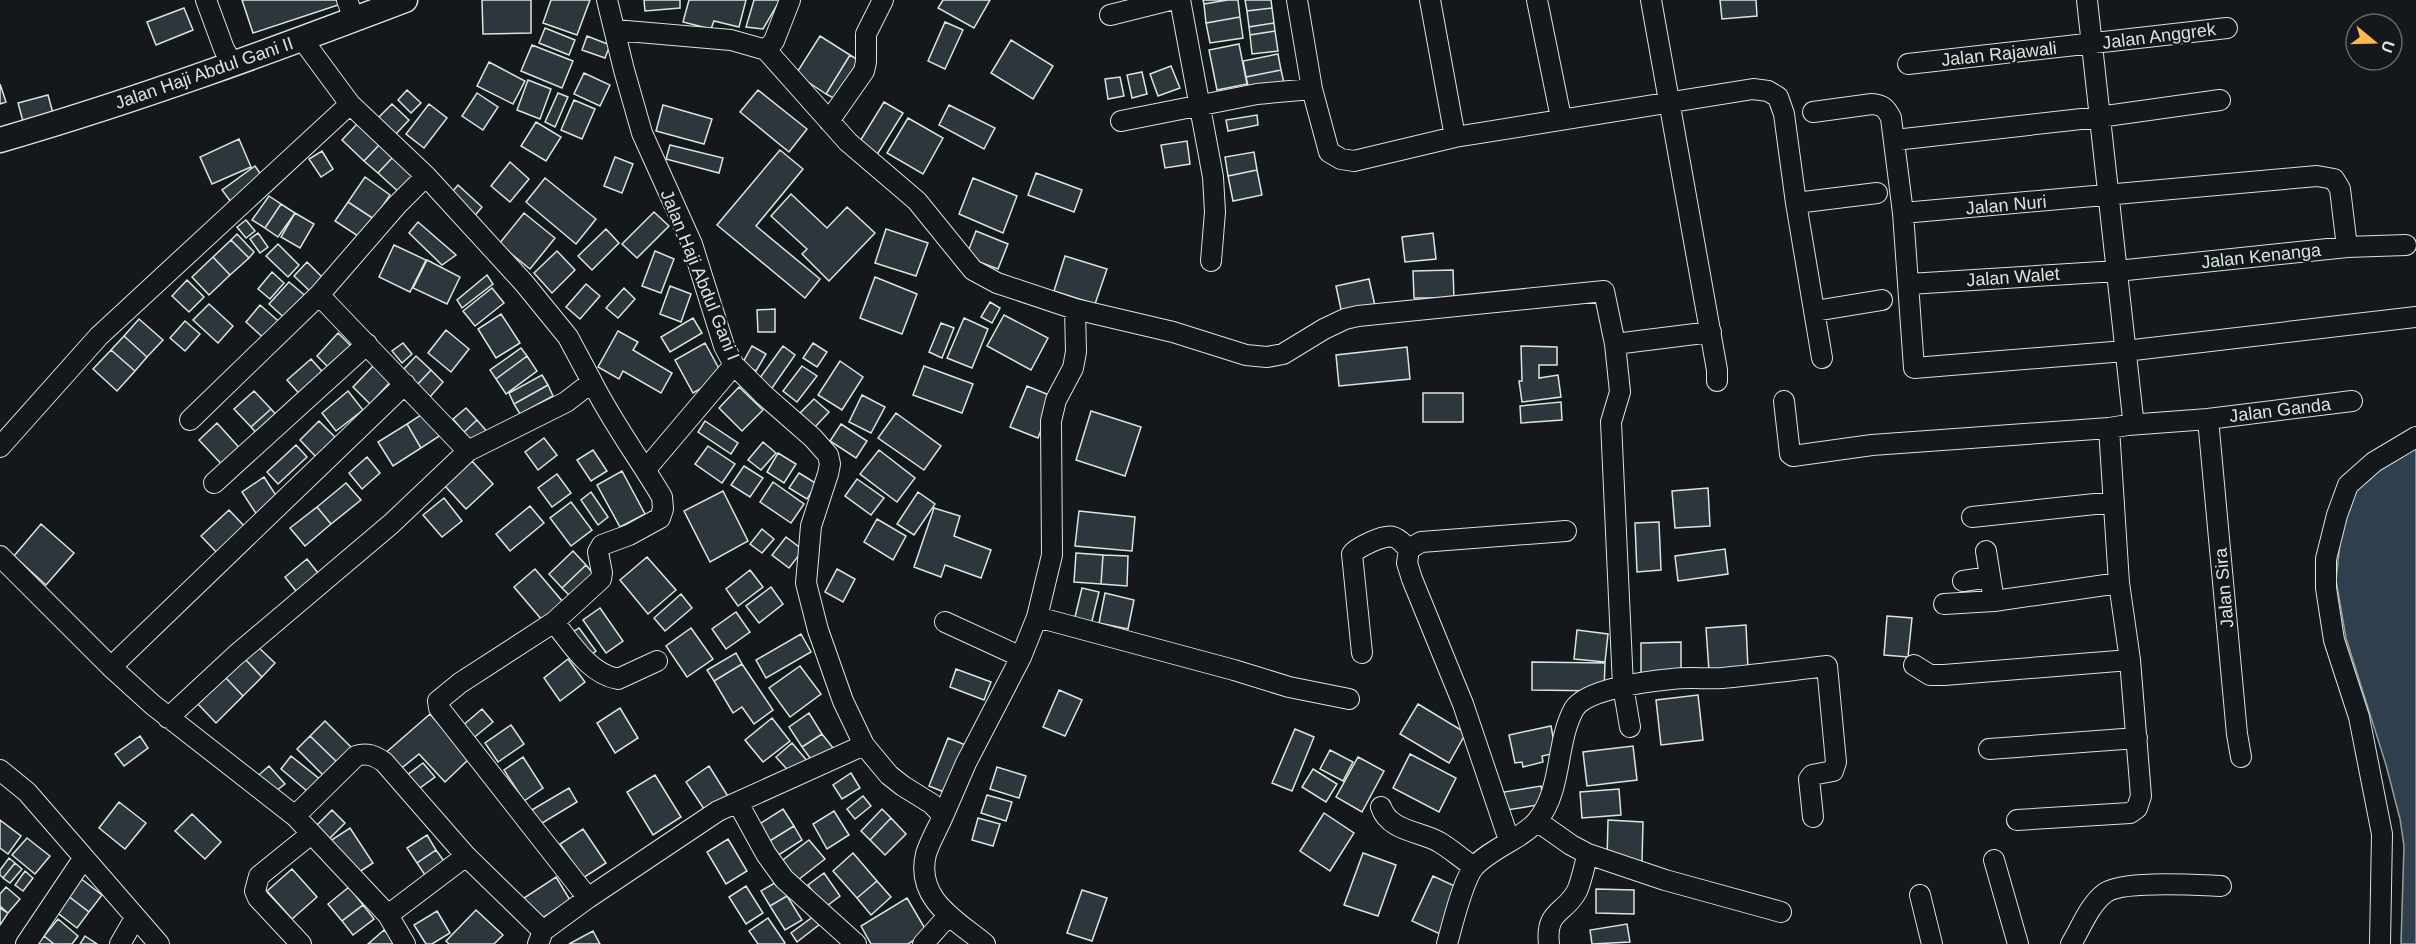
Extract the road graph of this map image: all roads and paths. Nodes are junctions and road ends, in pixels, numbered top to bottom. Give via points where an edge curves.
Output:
1 (206, 0) edge
2 (405, 0) edge
3 (607, 0) edge
4 (790, 0) edge
5 (883, 0) edge
6 (1170, 0) edge
7 (1180, 0) edge
8 (1297, 0) edge
9 (1430, 0) edge
10 (1537, 0) edge
11 (1651, 0) edge
12 (2087, 0) edge
13 (350, 10) edge
14 (1110, 15) dead end
15 (2227, 28) dead end
16 (615, 30) junction
17 (302, 39) junction
18 (2090, 44) junction
19 (766, 50) junction
20 (1908, 64) dead end
21 (233, 65) junction
22 (1312, 89) junction
23 (2220, 100) dead end
24 (1671, 101) junction
25 (350, 104) junction
26 (1201, 104) junction
27 (1813, 112) dead end
28 (2098, 117) junction
29 (1561, 118) junction
30 (830, 121) junction
31 (1121, 121) dead end
32 (1455, 137) junction
33 (0, 140) edge
34 (1895, 140) junction
35 (426, 176) junction
36 (1877, 193) dead end
37 (2108, 196) junction
38 (1796, 203) junction
39 (1903, 213) junction
40 (2406, 245) dead end
41 (2347, 247) junction
42 (1211, 261) dead end
43 (2117, 271) junction
44 (1909, 284) junction
45 (319, 296) junction
46 (1882, 300) dead end
47 (1075, 309) junction
48 (1815, 311) junction
49 (2416, 317) edge
50 (1712, 332) junction
51 (367, 344) junction
52 (1615, 344) junction
53 (2125, 351) junction
54 (1822, 358) dead end
55 (734, 364) junction
56 (1717, 381) dead end
57 (592, 382) junction
58 (405, 384) junction
59 (1784, 401) dead end
60 (2352, 401) dead end
61 (2208, 419) junction
62 (190, 420) dead end
63 (2118, 427) junction
64 (2416, 437) edge
65 (0, 447) edge
66 (468, 451) junction
67 (646, 469) junction
68 (214, 483) dead end
69 (2114, 502) junction
70 (1972, 517) dead end
71 (1566, 531) dead end
72 (1409, 549) junction
73 (1986, 551) dead end
74 (0, 556) edge
75 (1990, 577) junction
76 (1962, 581) dead end
77 (2119, 583) junction
78 (1994, 600) junction
79 (1944, 604) dead end
80 (1037, 617) junction
81 (554, 622) junction
82 (945, 622) dead end
83 (1362, 653) dead end
84 (1021, 657) junction
85 (2130, 660) junction
86 (657, 661) dead end
87 (1914, 665) dead end
88 (111, 667) junction
89 (1623, 686) junction
90 (1349, 699) dead end
91 (168, 718) junction
92 (1630, 727) dead end
93 (2137, 738) junction
94 (864, 745) junction
95 (1989, 749) dead end
96 (2241, 758) dead end
97 (0, 770) edge
98 (738, 803) junction
99 (1381, 807) dead end
100 (296, 816) junction
101 (944, 816) junction
102 (1813, 817) dead end
103 (2017, 820) dead end
104 (1537, 821) junction
105 (311, 834) junction
106 (1509, 840) junction
107 (1587, 854) junction
108 (466, 856) junction
109 (83, 860) junction
110 (1994, 860) dead end
111 (1474, 867) junction
112 (2221, 885) dead end
113 (1920, 895) dead end
114 (588, 898) junction
115 (1781, 912) dead end
116 (388, 915) junction
117 (949, 915) junction
118 (135, 918) junction
119 (541, 938) edge
120 (26, 944) edge
121 (120, 944) edge
122 (159, 944) edge
123 (301, 944) edge
124 (405, 944) edge
125 (856, 944) edge
126 (922, 944) edge
127 (985, 944) edge
128 (1446, 944) edge
129 (1549, 944) edge
130 (1932, 944) edge
131 (2018, 944) edge
132 (2071, 944) edge
133 (2380, 944) edge

1 - 21 street
2 - 13 street, Jalan Haji Abdul Gani II
3 - 16 street, Jalan Haji Abdul Gani I
4 - 19 street
5 - 30 street via 867,34 864,71
6 - 14 street
7 - 26 street
8 - 22 street
9 - 32 street
10 - 29 street
11 - 24 street
12 - 18 street
13 - 17 street, Jalan Haji Abdul Gani II
15 - 18 street, Jalan Anggrek
16 - 19 street via 731,40
16 - 55 street, Jalan Haji Abdul Gani I via 642,133 692,244 716,323
17 - 21 street, Jalan Haji Abdul Gani II
17 - 25 street
18 - 20 street, Jalan Rajawali
18 - 28 street
19 - 30 street
21 - 33 street, Jalan Haji Abdul Gani II
22 - 26 street via 1257,93
22 - 32 street via 1329,152 1341,159 1354,161
23 - 28 street
24 - 29 street
24 - 38 street via 1753,89 1778,97 1784,114
24 - 50 street
25 - 35 street
25 - 65 street via 99,336
26 - 31 street
26 - 42 street via 1213,177
27 - 34 street via 1881,105 1891,118
28 - 34 street
28 - 37 street
29 - 32 street
30 - 47 street via 848,142 917,201 973,270 997,283
34 - 39 street
35 - 45 street
35 - 57 street via 561,328
36 - 38 street
37 - 39 street, Jalan Nuri
37 - 41 street, Jalan Nuri via 2326,177 2334,179 2340,189
37 - 43 street
38 - 48 street
39 - 44 street
40 - 41 street, Jalan Kenanga
41 - 43 street, Jalan Kenanga
43 - 44 street, Jalan Walet
43 - 53 street
44 - 53 street via 1914,368
45 - 51 street
45 - 62 street
46 - 48 street
47 - 52 street via 1267,357 1283,354 1324,329 1358,316 1599,291 1606,294
47 - 80 street via 1073,368 1056,400 1051,421 1052,555
48 - 54 street
49 - 53 street
50 - 52 street
50 - 56 street
51 - 58 street
51 - 68 street
52 - 89 street via 1620,392 1611,422
53 - 63 street via 2133,418
55 - 67 street
55 - 94 street, Jalan Haji Abdul Gani I via 828,455 828,474 811,526 807,590 843,701
57 - 66 street via 566,402
57 - 67 street
58 - 66 street
58 - 88 street
59 - 63 street, Jalan Ganda via 1793,456 1872,445
60 - 61 street, Jalan Ganda
61 - 63 street, Jalan Ganda
61 - 96 street, Jalan Sira
63 - 69 street
64 - 133 street via 2374,462 2348,485 2326,559 2334,640 2359,717 2382,834
66 - 91 street via 383,532 236,655
67 - 81 street via 662,497 660,518 603,545 598,552 601,579
69 - 70 street
69 - 77 street
71 - 72 street via 1421,542
72 - 83 street via 1396,538 1386,537 1355,549 1352,554
72 - 106 street via 1407,563 1412,579 1463,704
73 - 75 street
74 - 88 street
75 - 76 street
75 - 78 street
77 - 78 street
77 - 85 street
78 - 79 street
80 - 84 street
80 - 90 street via 1289,687
81 - 86 street via 584,659 612,678 618,679
81 - 114 street via 438,701 439,708
82 - 84 street
84 - 101 street via 966,763
85 - 87 street via 1944,675 1930,675
85 - 93 street
88 - 91 street
89 - 92 street
89 - 102 street via 1827,666 1836,762 1833,771 1809,779
89 - 104 street via 1584,699 1576,707 1563,735 1554,787
91 - 100 street
93 - 95 street
93 - 103 street via 2140,796 2137,808 2130,813
94 - 98 street
94 - 101 street, Jalan Haji Abdul Gani I via 889,775
97 - 109 street via 27,792
98 - 114 street via 709,817
98 - 125 street via 784,879
99 - 111 street via 1390,822 1438,842
100 - 105 street
100 - 108 street via 356,756 372,755 384,762
101 - 117 street via 927,853 923,877 930,894
104 - 106 street
104 - 107 street
105 - 116 street
105 - 123 street via 259,876 255,891
106 - 111 street
107 - 115 street
107 - 129 street via 1576,894 1552,918
108 - 116 street
108 - 119 street
109 - 118 street
109 - 120 street
110 - 131 street
111 - 128 street
112 - 132 street via 2132,885 2112,889 2094,904
113 - 130 street
114 - 119 street
116 - 124 street
117 - 126 street
117 - 127 street
118 - 121 street
118 - 122 street

